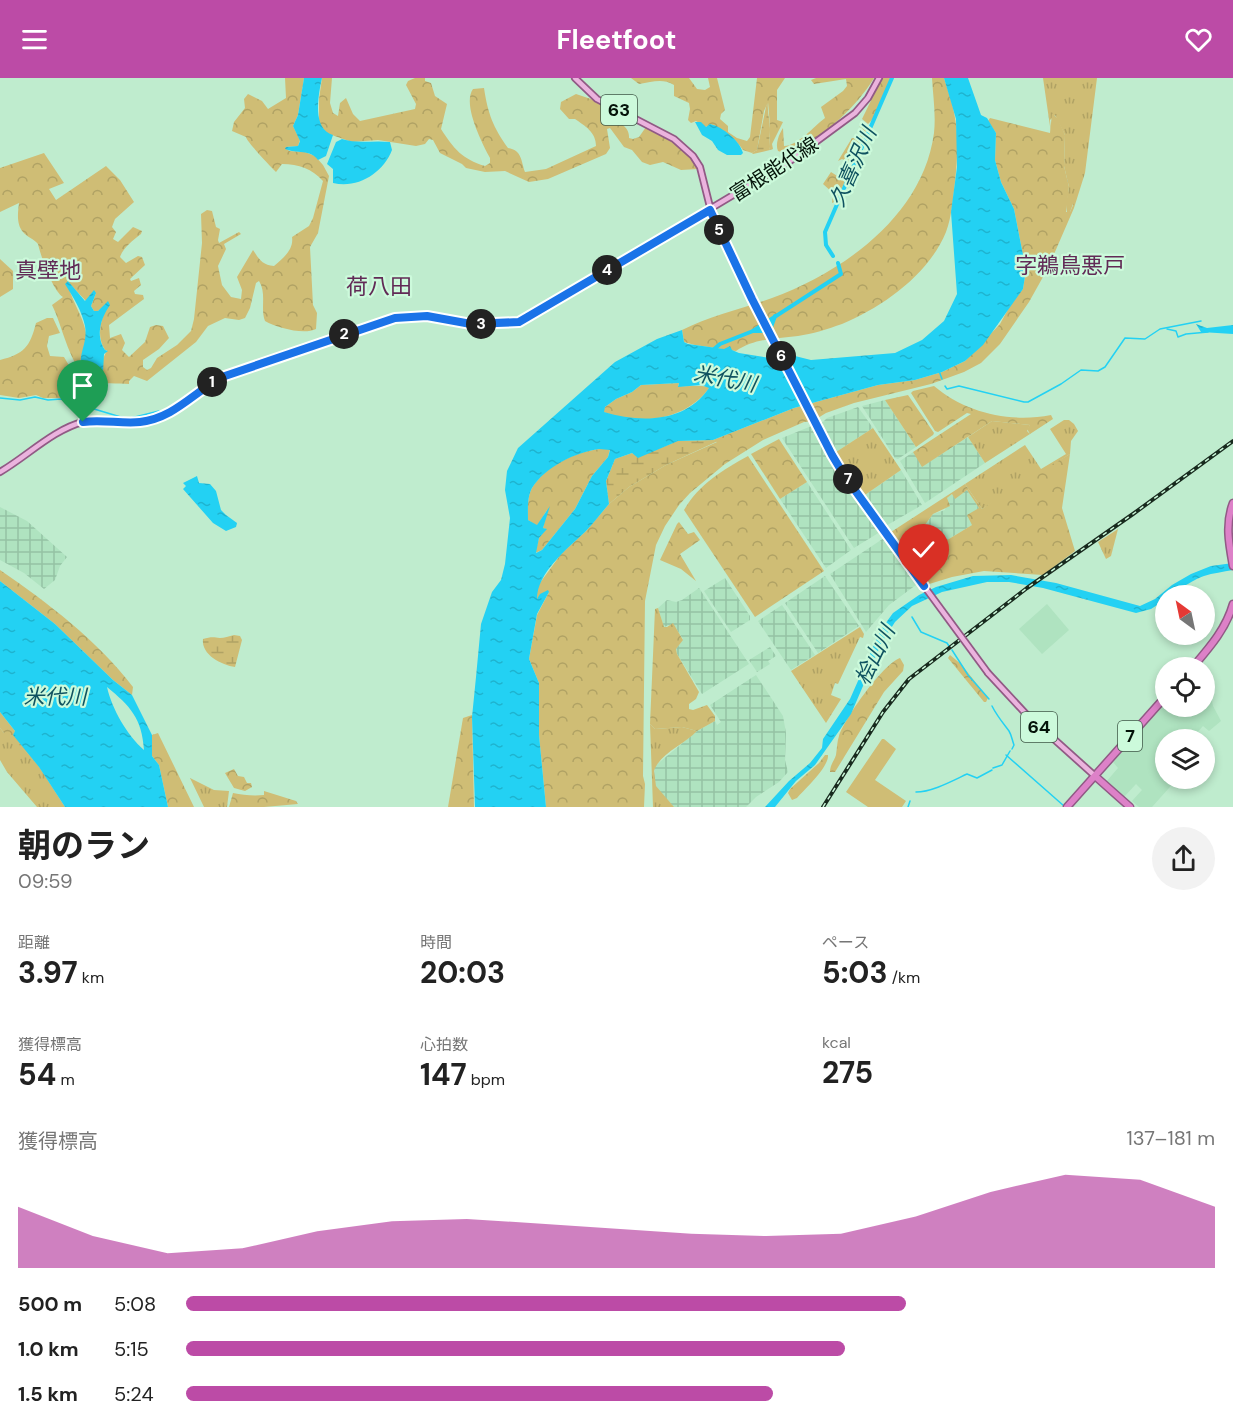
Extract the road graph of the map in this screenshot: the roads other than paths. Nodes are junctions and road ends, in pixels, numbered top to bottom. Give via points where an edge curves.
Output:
1 (575, 78) edge
2 (879, 78) edge
3 (710, 210) junction
4 (0, 472) edge
5 (1232, 506) edge
6 (1233, 563) edge
7 (1233, 604) edge
8 (1201, 657) edge
9 (1155, 708) edge
10 (1095, 776) junction
11 (1067, 807) edge
12 (1130, 807) edge

1 - 3 main road, 63 via 597,99 685,147 700,167
2 - 3 main road, 富根能代線 via 855,113 790,161
3 - 4 main road, 富根能代線 via 524,320 488,325 427,316 395,318 222,377 177,410 160,417 132,423 98,420 77,424
3 - 10 main road, 64, bridge via 844,475 988,673 1026,714
5 - 6 highway via 1228,536
7 - 8 highway via 1215,641
9 - 10 highway, 7
10 - 11 highway, 7
10 - 12 highway

